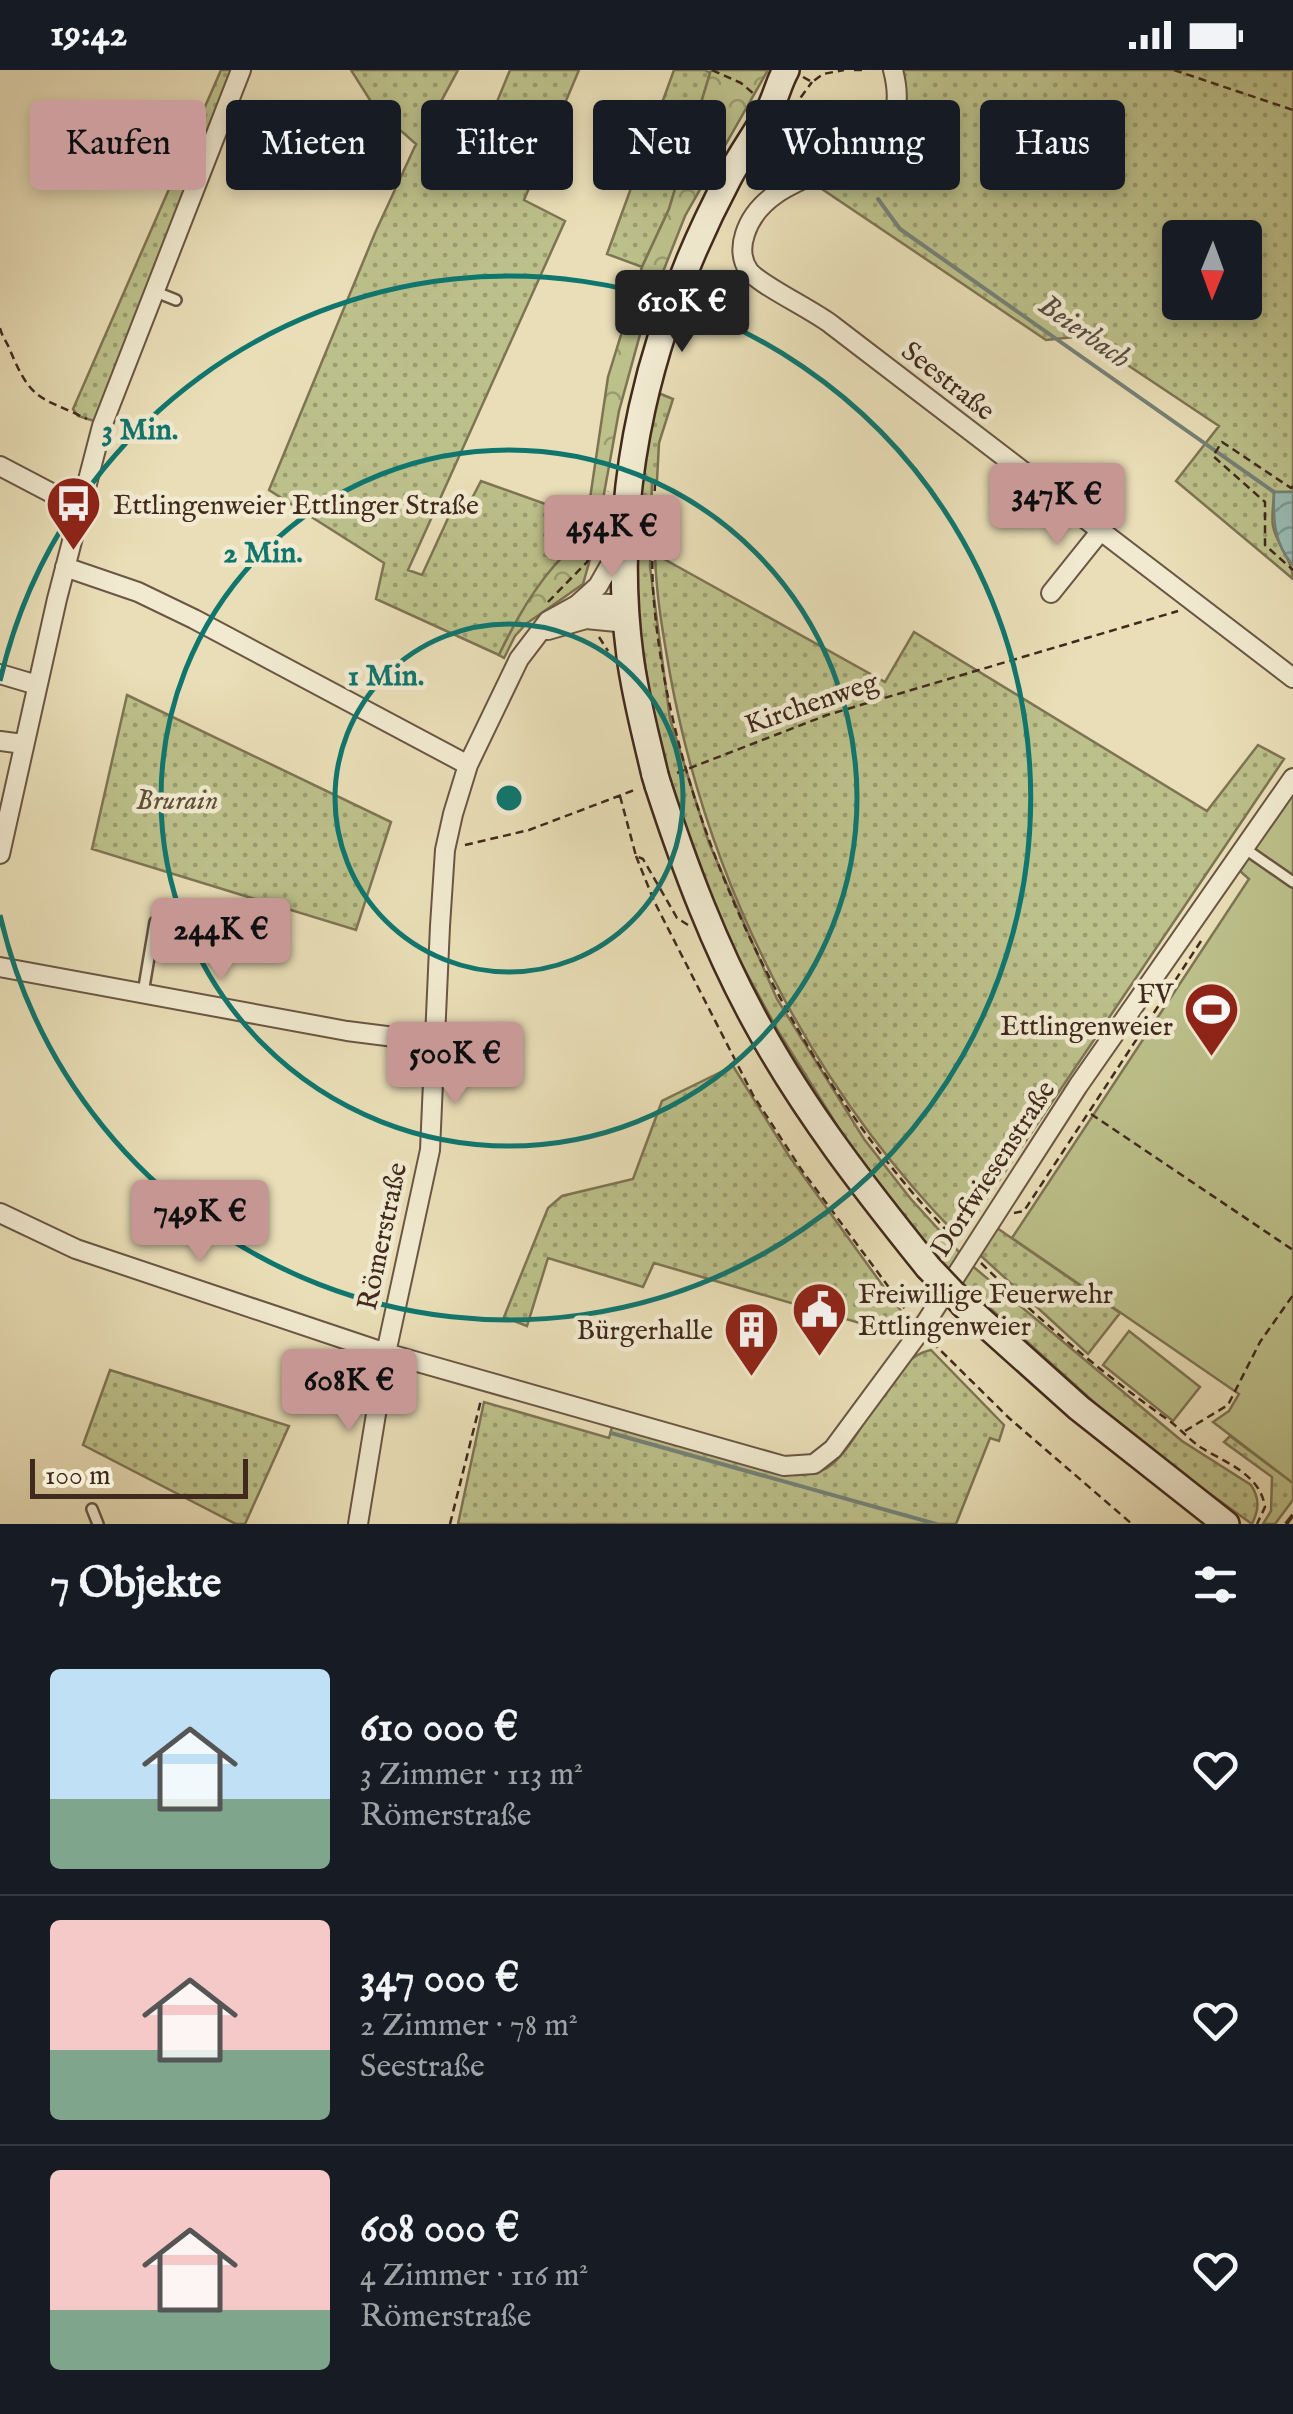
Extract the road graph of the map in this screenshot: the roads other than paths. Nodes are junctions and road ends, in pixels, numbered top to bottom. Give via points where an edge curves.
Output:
1 (241, 70) edge
2 (878, 70) edge
3 (800, 74) edge
4 (894, 78) edge
5 (156, 292) junction
6 (176, 300) dead end
7 (0, 466) edge
8 (80, 504) junction
9 (1099, 532) junction
10 (626, 536) junction
11 (65, 566) junction
12 (1052, 593) dead end
13 (579, 603) junction
14 (627, 618) junction
15 (534, 638) junction
16 (0, 674) edge
17 (1293, 678) edge
18 (37, 684) junction
19 (0, 741) edge
20 (24, 744) junction
21 (468, 765) junction
22 (1293, 778) edge
23 (3, 829) edge
24 (1244, 848) junction
25 (0, 854) edge
26 (1293, 882) edge
27 (155, 922) dead end
28 (0, 967) edge
29 (143, 993) junction
30 (434, 1042) junction
31 (0, 1213) edge
32 (386, 1353) junction
33 (92, 1509) dead end
34 (1224, 1522) edge
35 (98, 1524) edge
36 (358, 1524) edge

1 - 5 street
2 - 4 street
3 - 10 main road, Römerstraße via 771,107 730,176 658,339 638,421
4 - 9 street, Seestraße via 896,112 883,137 763,203 745,234 744,261 759,280 808,307
5 - 6 lane
5 - 8 street via 102,426
7 - 8 street
8 - 11 street
9 - 12 street
9 - 17 street, Seestraße
10 - 13 street, Römerstraße via 598,586
10 - 14 main road, Römerstraße
11 - 18 street
11 - 21 street via 194,619
13 - 14 street via 612,604
13 - 15 street, Römerstraße
14 - 15 street via 571,621
14 - 34 main road, Römerstraße, bridge via 655,781 697,897 758,1027 841,1157 964,1305 1079,1408
15 - 21 street, Römerstraße
16 - 18 street
18 - 20 street
19 - 20 street
20 - 23 street
21 - 30 street, Römerstraße via 446,850
22 - 24 street, Dorfwiesenstraße
23 - 25 street
24 - 26 lane
24 - 32 street, Dorfwiesenstraße via 1078,1086 921,1330 833,1450 814,1464 784,1466
27 - 29 lane
28 - 29 street
29 - 30 street
30 - 32 street, Römerstraße via 430,1150
31 - 32 street, Dorfwiesenstraße via 76,1250
32 - 36 street, Römerstraße
33 - 35 lane

